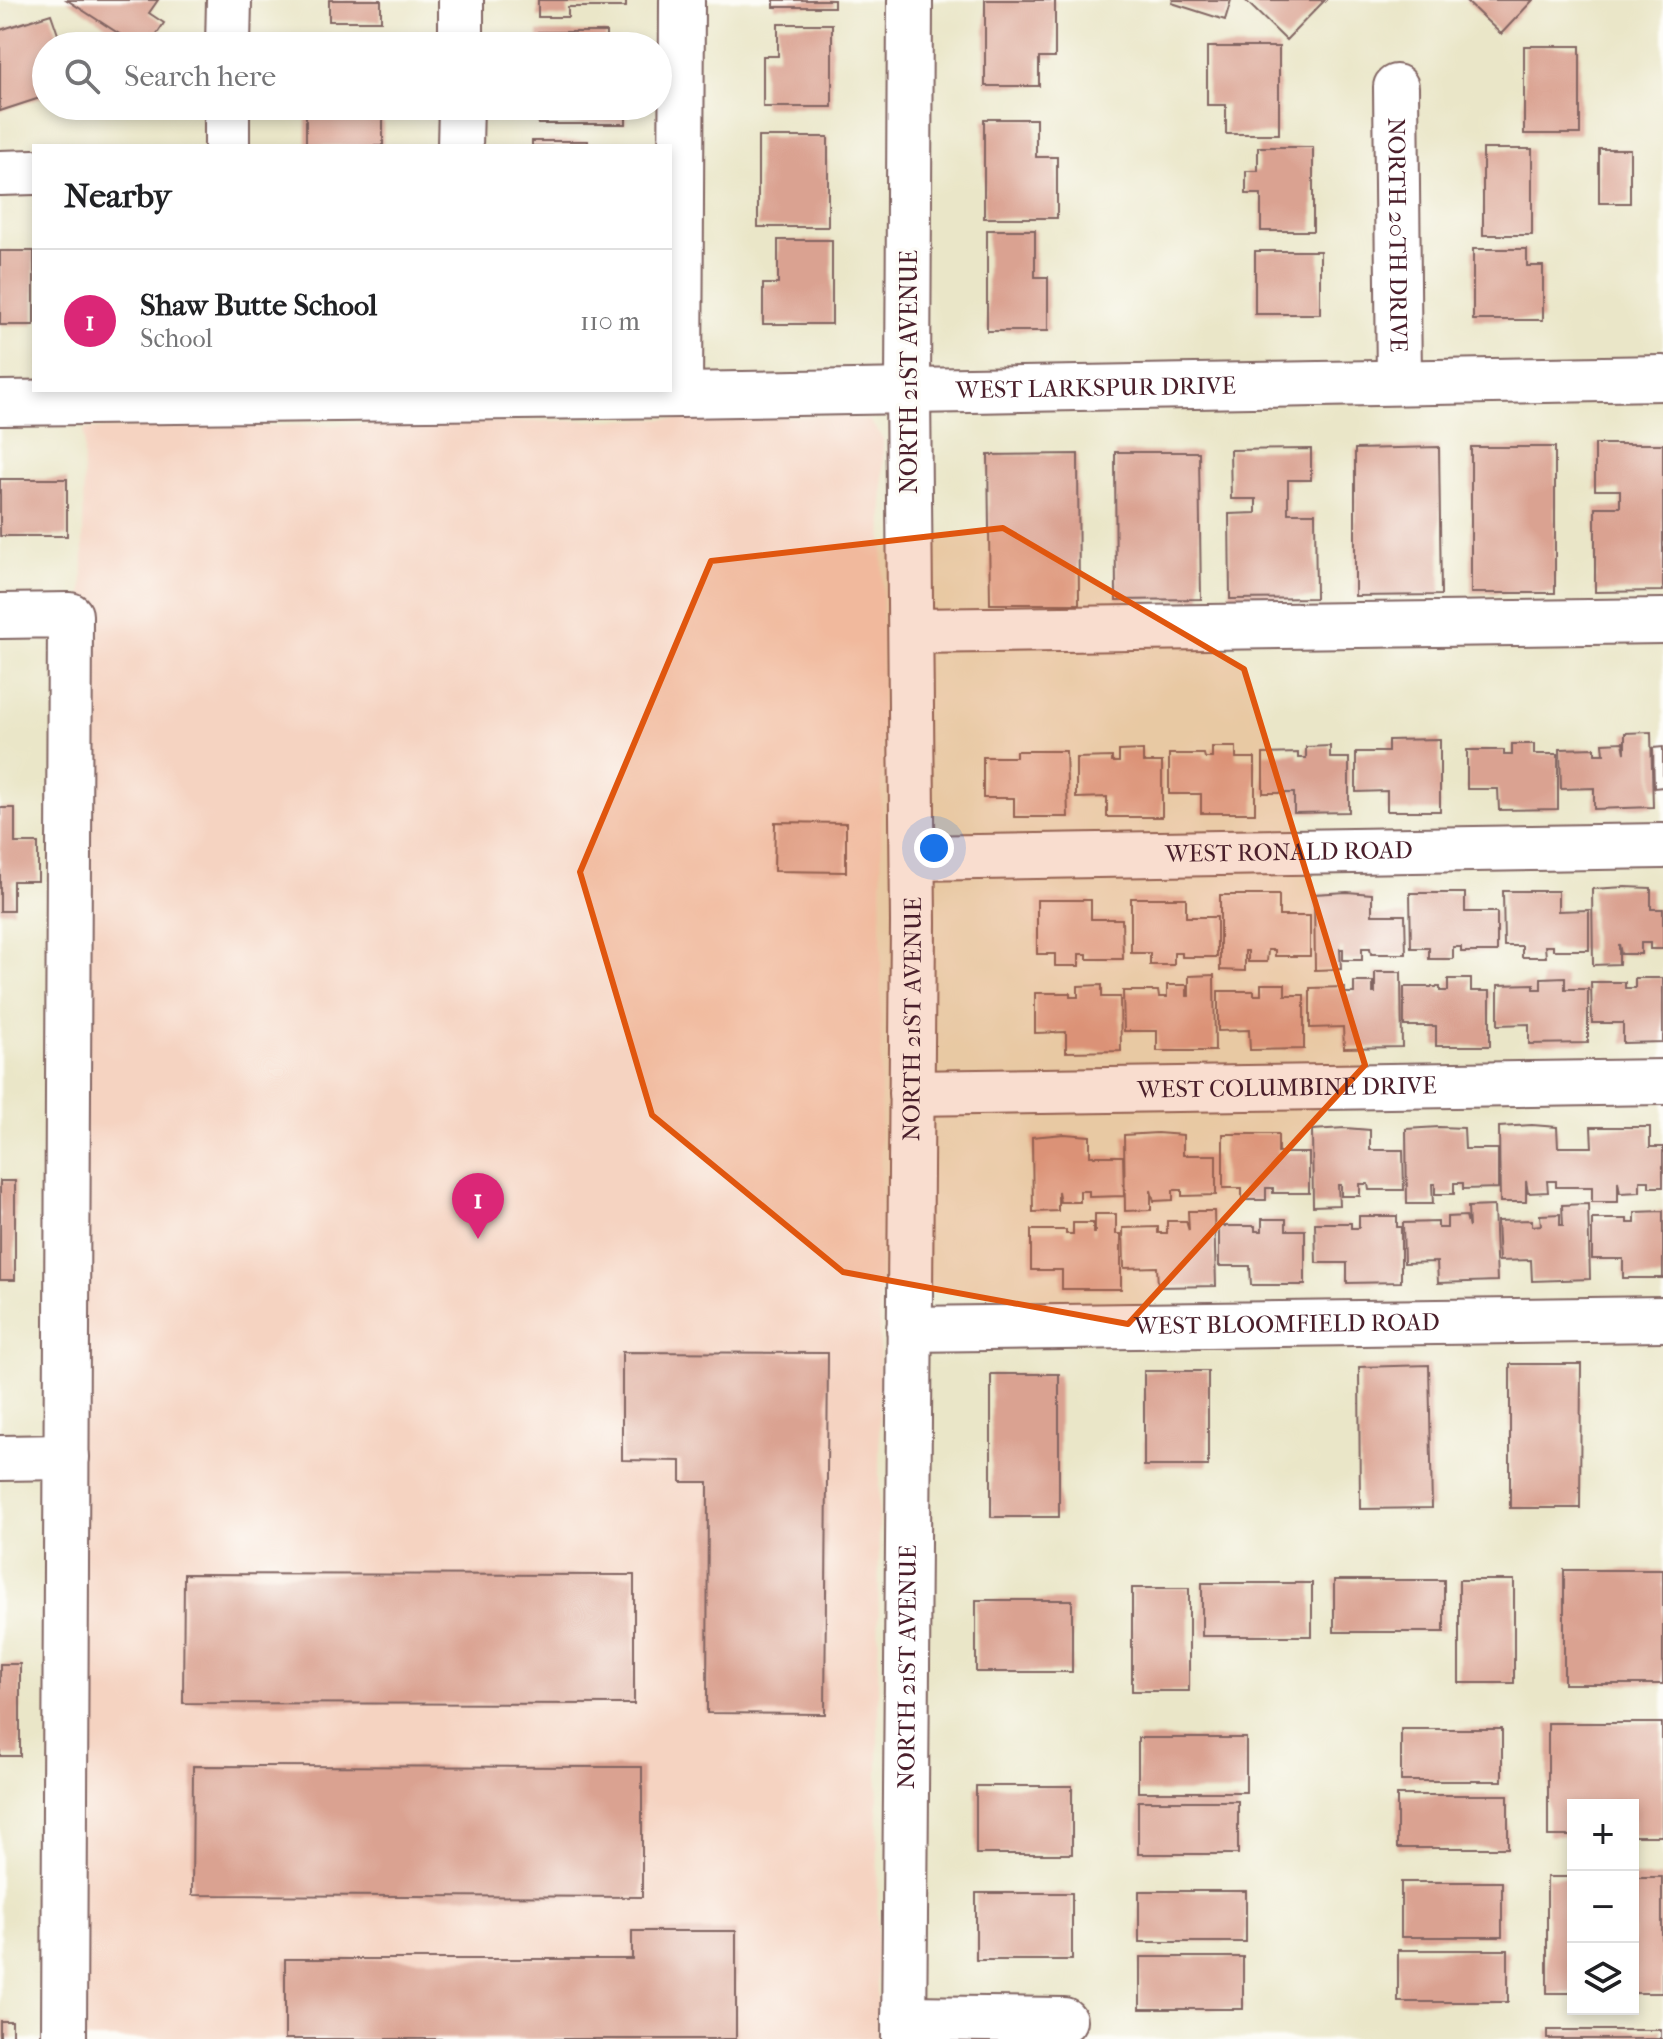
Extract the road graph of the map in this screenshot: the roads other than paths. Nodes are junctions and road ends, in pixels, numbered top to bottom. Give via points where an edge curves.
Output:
1 (229, 0) edge
2 (461, 0) edge
3 (682, 0) edge
4 (910, 0) edge
5 (228, 32) edge
6 (461, 32) edge
7 (1396, 87) dead end
8 (227, 120) edge
9 (461, 120) edge
10 (227, 144) edge
11 (460, 144) edge
12 (32, 172) edge
13 (0, 173) edge
14 (1663, 378) edge
15 (1399, 382) junction
16 (908, 390) junction
17 (459, 394) edge
18 (680, 395) junction
19 (0, 403) edge
20 (0, 616) edge
21 (1663, 621) edge
22 (911, 631) junction
23 (1663, 846) edge
24 (913, 858) junction
25 (1663, 1082) edge
26 (911, 1093) junction
27 (1663, 1319) edge
28 (909, 1329) junction
29 (67, 1457) junction
30 (0, 1458) edge
31 (1064, 2020) dead end
32 (904, 2029) edge
33 (64, 2039) edge

1 - 5 street
2 - 6 street
3 - 18 street
4 - 16 street, NORTH 21ST AVENUE
7 - 15 street, NORTH 20TH DRIVE
8 - 10 street
9 - 11 street
12 - 13 street
14 - 15 street, WEST LARKSPUR DRIVE
15 - 16 street, WEST LARKSPUR DRIVE
16 - 18 street, WEST LARKSPUR DRIVE
16 - 22 street, NORTH 21ST AVENUE
17 - 18 street, WEST LARKSPUR DRIVE
17 - 19 street, WEST LARKSPUR DRIVE
20 - 29 street via 70,615
21 - 22 street
22 - 24 street, NORTH 21ST AVENUE
23 - 24 street, WEST RONALD ROAD
24 - 26 street, NORTH 21ST AVENUE
25 - 26 street, WEST COLUMBINE DRIVE
26 - 28 street, NORTH 21ST AVENUE
27 - 28 street, WEST BLOOMFIELD ROAD
28 - 32 street, NORTH 21ST AVENUE
29 - 30 street
29 - 33 street
31 - 32 street

